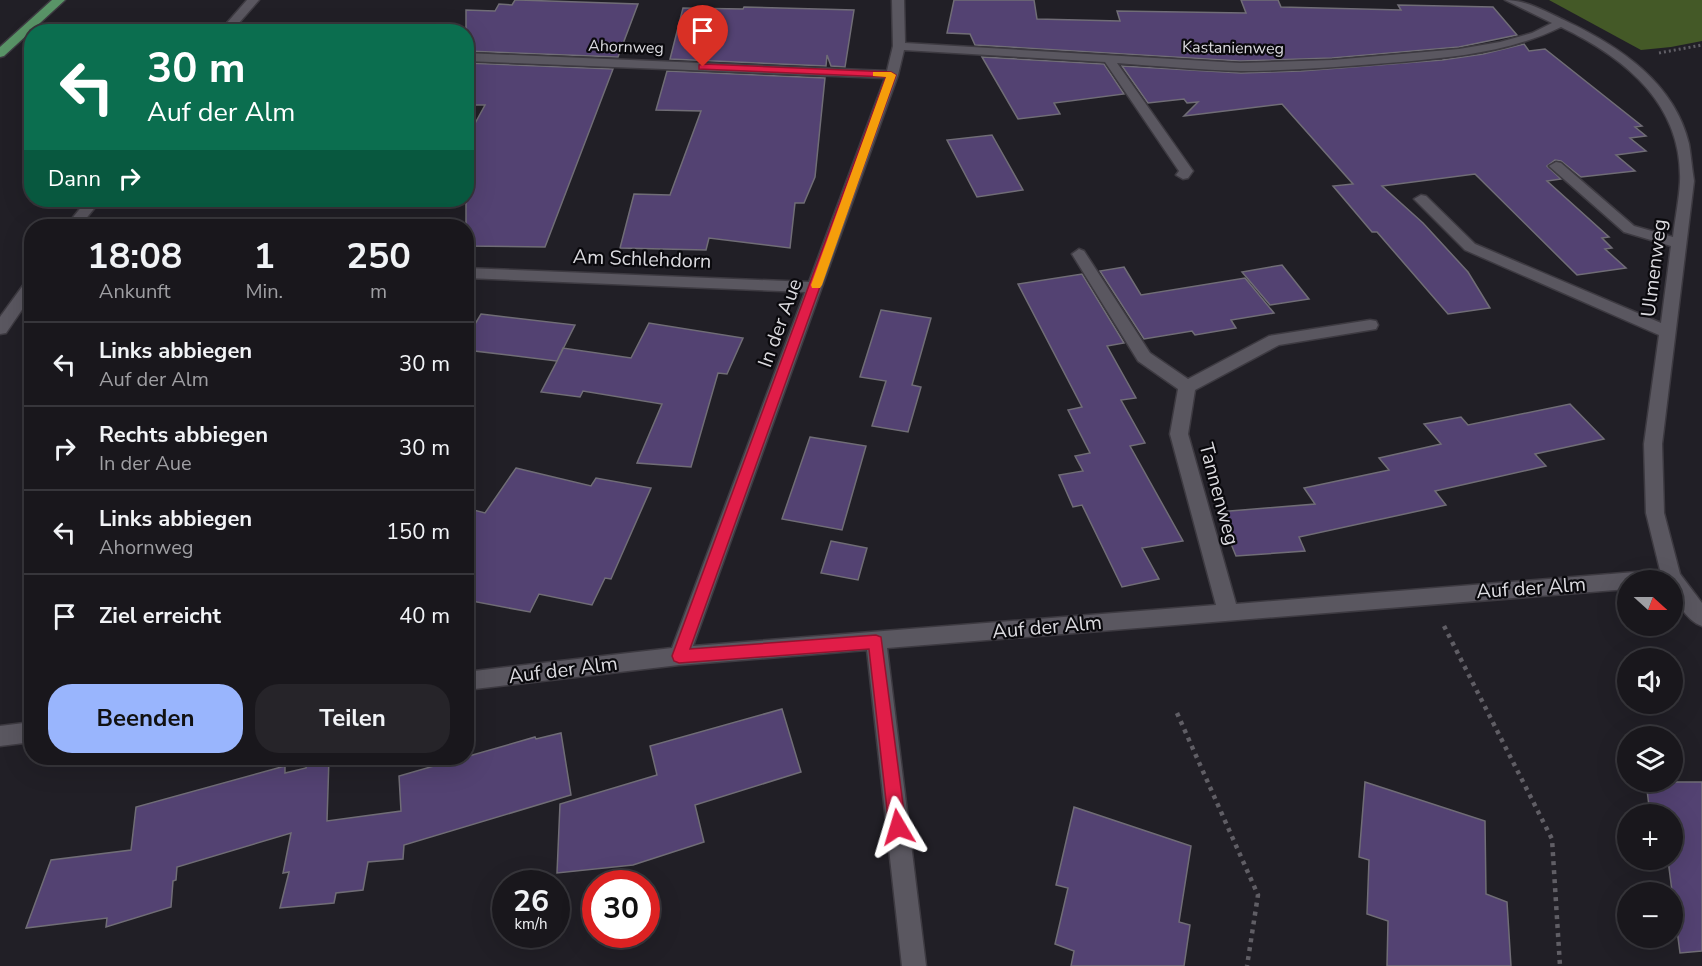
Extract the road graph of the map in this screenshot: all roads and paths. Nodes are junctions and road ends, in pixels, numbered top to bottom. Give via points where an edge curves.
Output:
1 (59, 0) edge
2 (254, 0) edge
3 (898, 0) edge
4 (1511, 0) edge
5 (1561, 23) junction
6 (32, 24) edge
7 (232, 24) edge
8 (24, 31) edge
9 (1702, 45) edge
10 (899, 46) junction
11 (0, 53) edge
12 (474, 57) edge
13 (1108, 58) junction
14 (1626, 58) junction
15 (891, 75) junction
16 (1556, 166) dead end
17 (1182, 175) dead end
18 (1421, 199) dead end
19 (88, 207) edge
20 (79, 219) edge
21 (1677, 243) junction
22 (1079, 254) dead end
23 (474, 273) edge
24 (816, 287) junction
25 (24, 294) edge
26 (1370, 325) dead end
27 (0, 329) edge
28 (1667, 332) junction
29 (1186, 387) junction
30 (1669, 570) edge
31 (1617, 582) edge
32 (1683, 593) edge
33 (1429, 596) junction
34 (1228, 611) junction
35 (1702, 618) edge
36 (876, 642) junction
37 (679, 656) junction
38 (474, 680) edge
39 (1177, 713) dead end
40 (24, 733) edge
41 (0, 736) edge
42 (914, 966) edge
43 (1246, 966) edge
44 (1560, 966) edge

1 - 6 main road
2 - 7 street
3 - 10 street, In der Aue
4 - 5 street, Ulmenweg
5 - 13 street, Kastanienweg via 1536,35 1459,53 1332,64 1240,67
5 - 14 street, Ulmenweg
8 - 11 main road
9 - 14 path
10 - 13 street, Kastanienweg
10 - 15 street, In der Aue
12 - 15 street, Ahornweg
13 - 17 street via 1186,171
14 - 21 street, Ulmenweg via 1664,101 1686,155 1687,181
15 - 24 street, In der Aue
16 - 21 street via 1629,229
18 - 28 street via 1470,247
19 - 20 street
21 - 28 street, Ulmenweg
22 - 29 street via 1144,357
23 - 24 street, Am Schlehdorn
24 - 37 street, In der Aue
25 - 27 street
26 - 29 street via 1275,340
28 - 30 street, Ulmenweg via 1653,444 1655,513
29 - 34 street, Tannenweg via 1179,434
31 - 33 street, Auf der Alm
32 - 35 street, Ulmenweg
33 - 34 street, Auf der Alm
33 - 44 path via 1552,839
34 - 36 street, Auf der Alm
36 - 37 street, Auf der Alm
36 - 42 street
37 - 38 street, Auf der Alm
39 - 43 path via 1258,895
40 - 41 street

